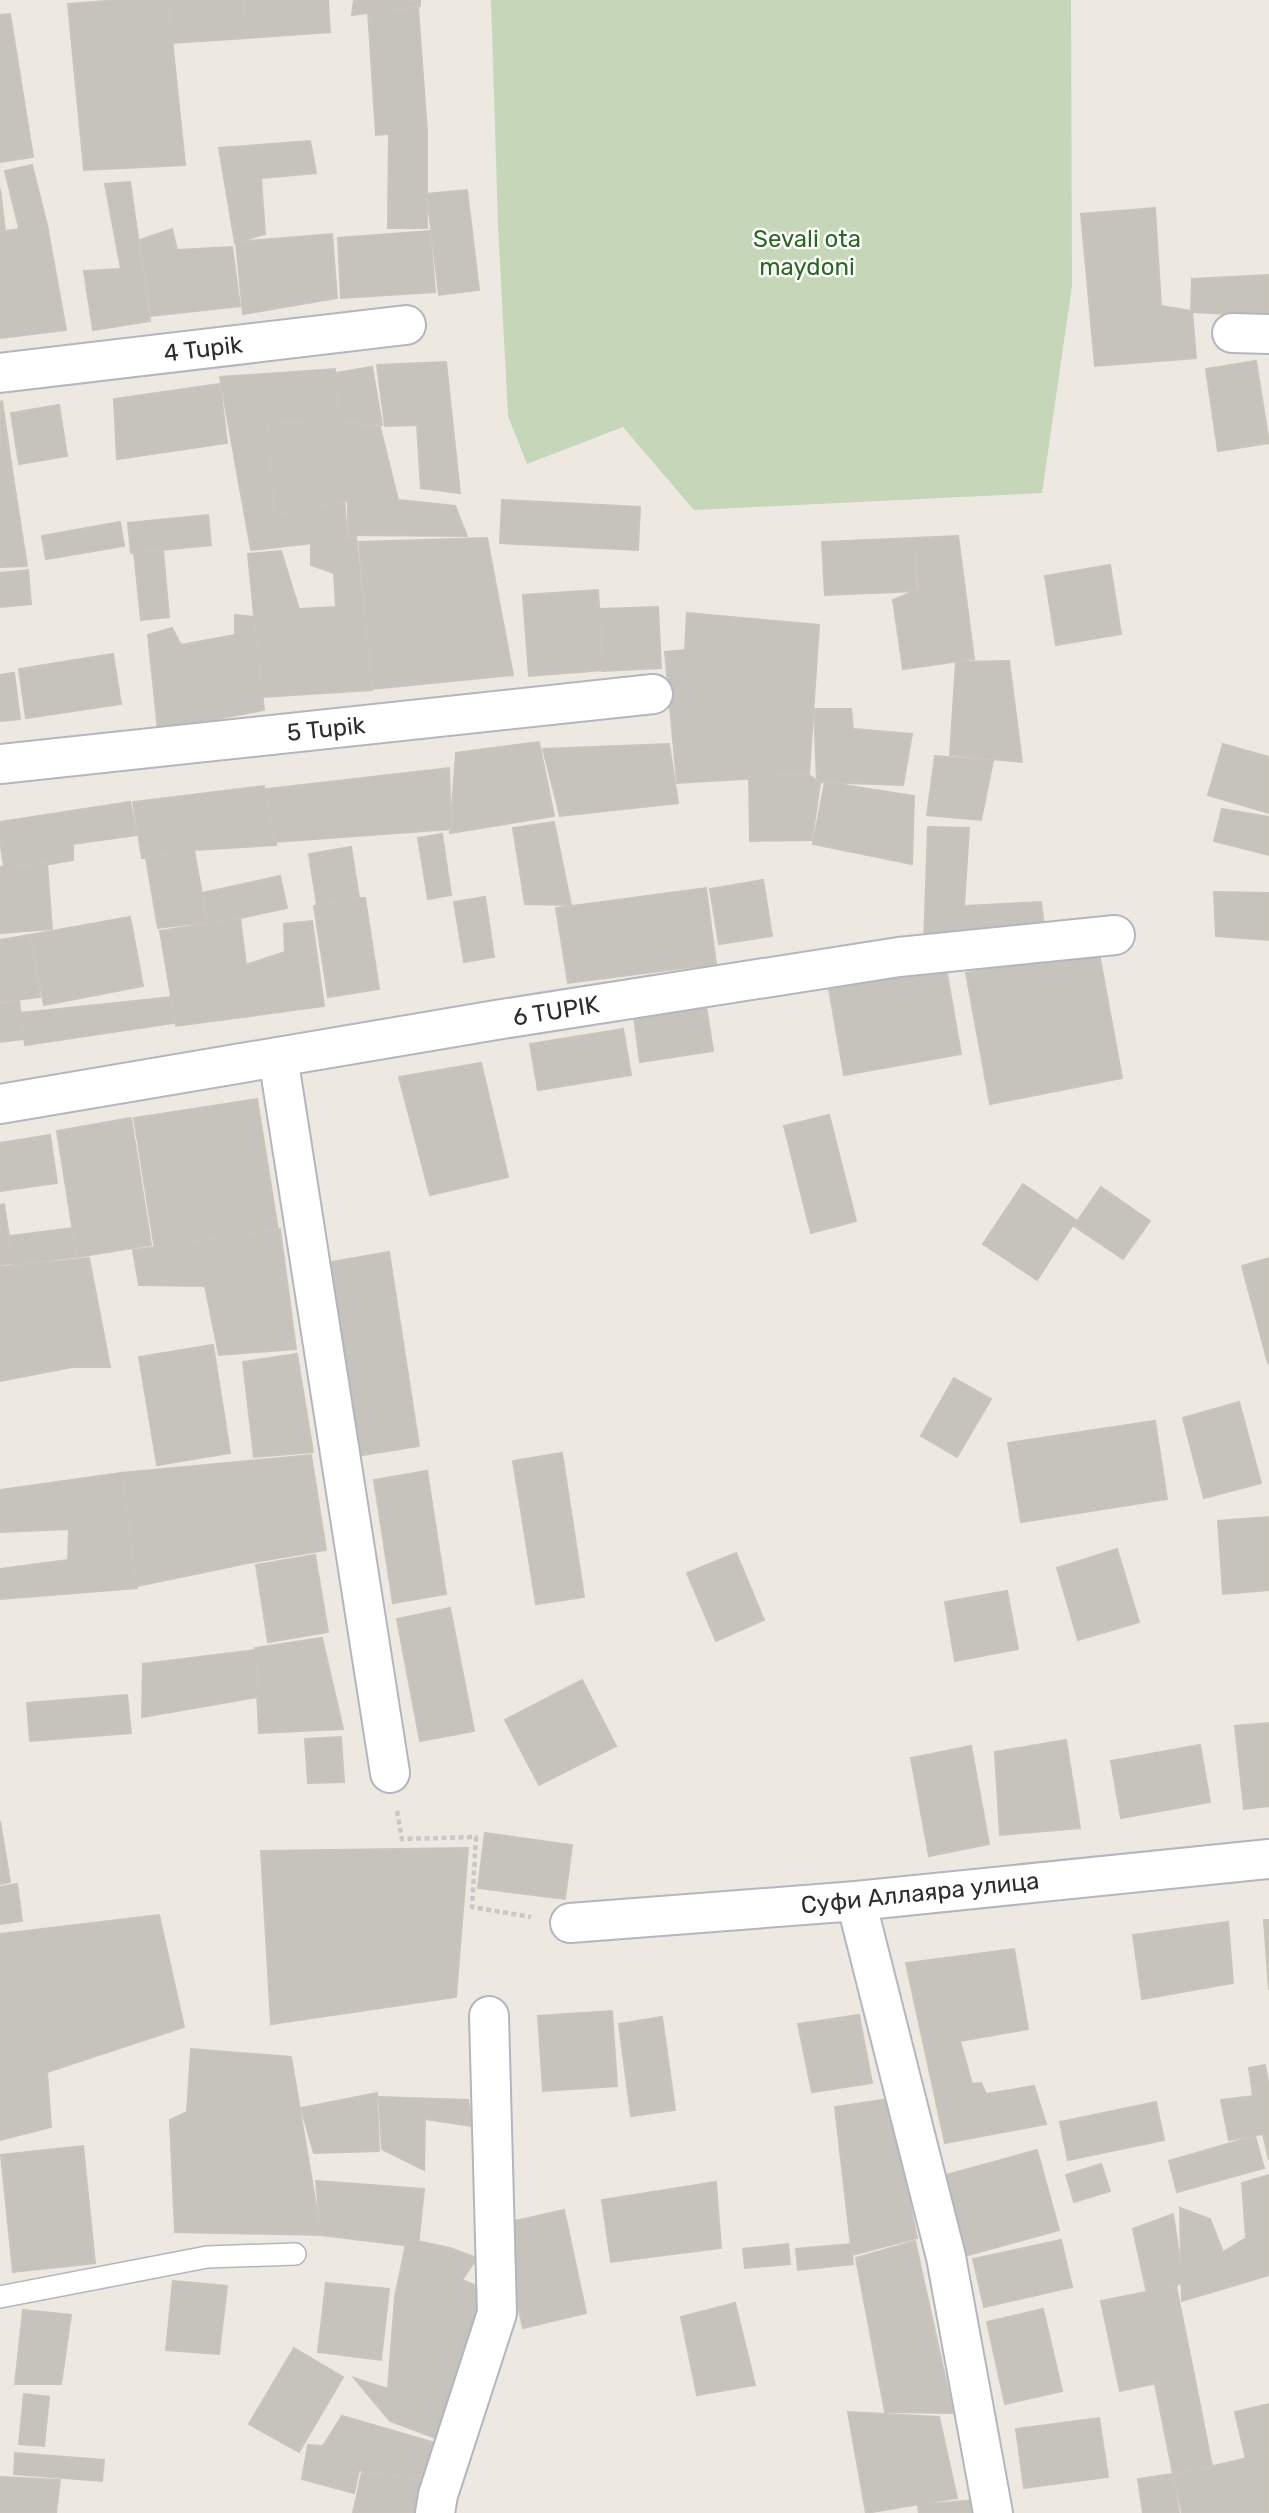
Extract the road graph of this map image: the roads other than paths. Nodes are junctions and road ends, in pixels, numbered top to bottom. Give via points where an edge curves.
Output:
1 (406, 325) dead end
2 (0, 373) edge
3 (653, 694) dead end
4 (0, 764) edge
5 (1115, 935) dead end
6 (278, 1057) junction
7 (0, 1104) edge
8 (390, 1773) road end
9 (1269, 1859) edge
10 (856, 1900) junction
11 (570, 1923) road end
12 (489, 2016) dead end
13 (295, 2254) dead end
14 (0, 2297) edge
15 (435, 2513) edge
16 (993, 2513) edge

1 - 2 street, 4 Tupik
3 - 4 street, 5 Tupik
5 - 6 street, 6 TUPIK via 899,957
6 - 7 street, 6 TUPIK
6 - 8 street
9 - 10 street, Суфи Аллаяра улица
10 - 11 street, Суфи Аллаяра улица
10 - 16 street via 946,2257
12 - 15 street via 497,2313
13 - 14 lane via 207,2257

